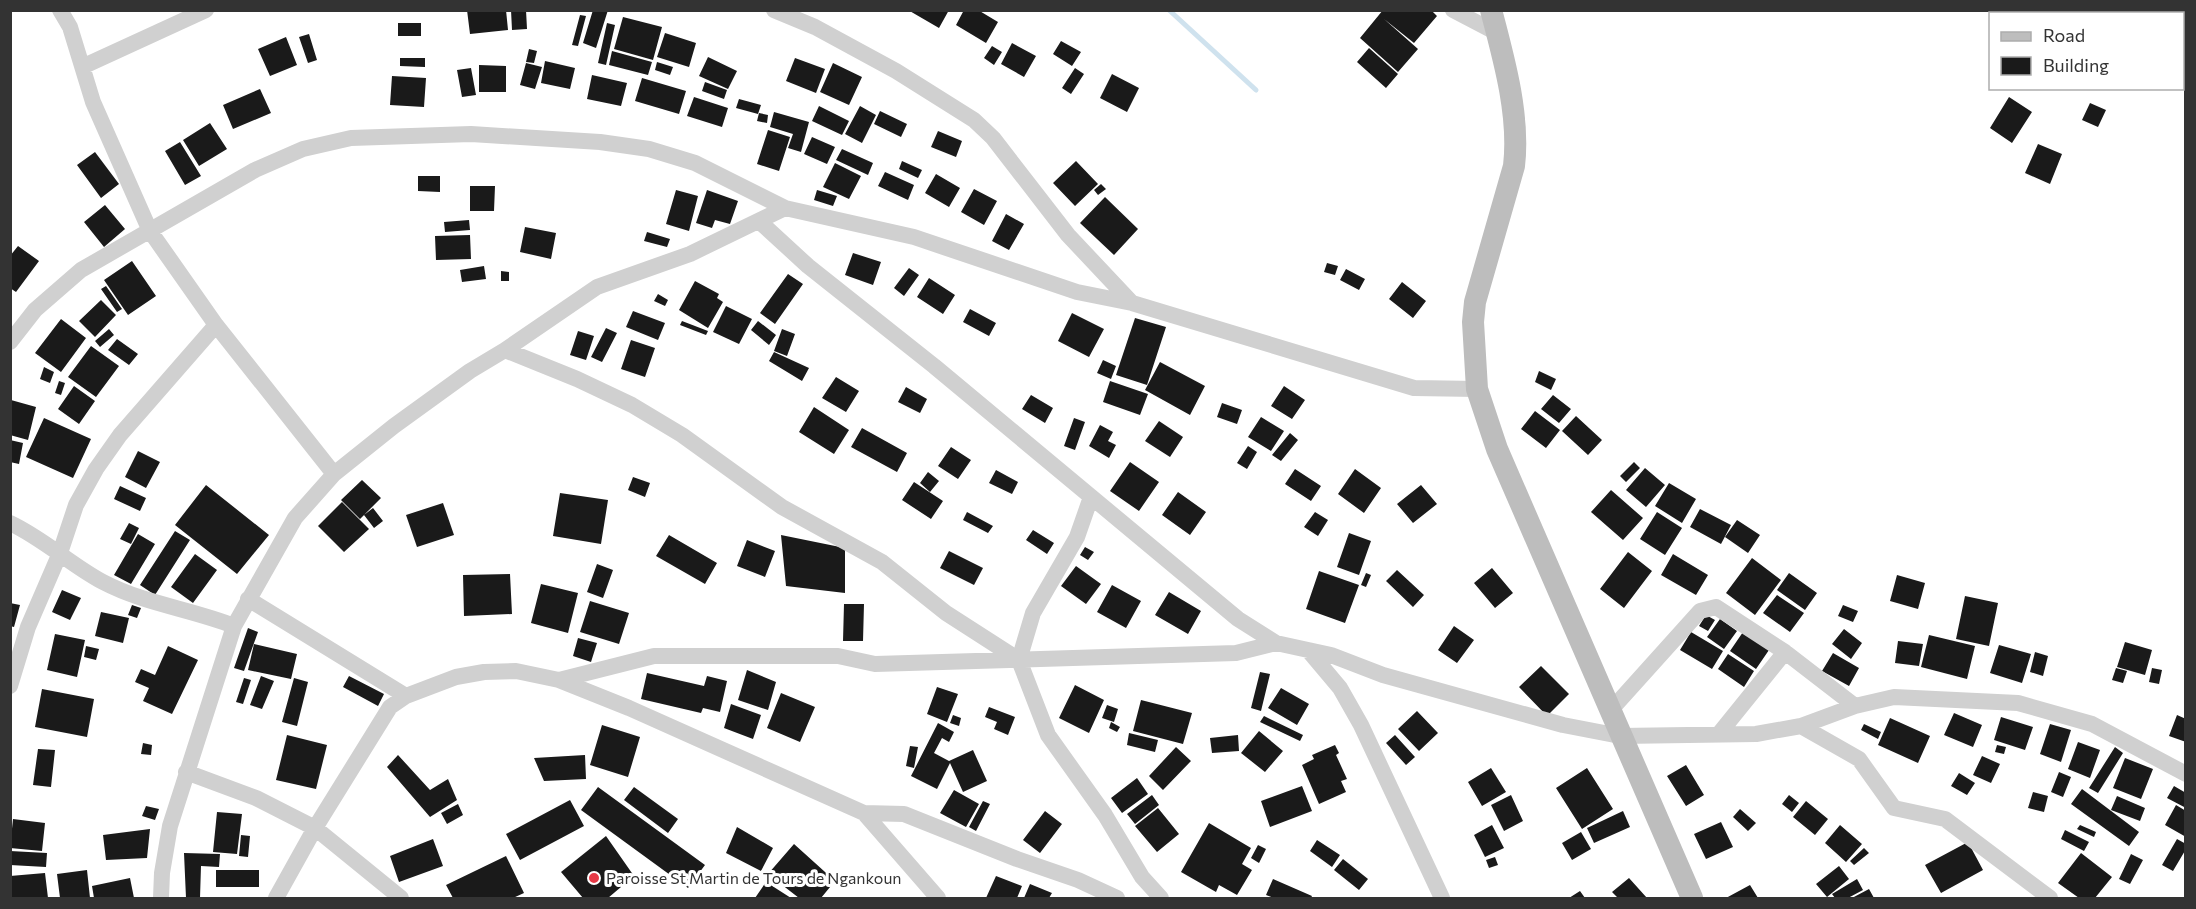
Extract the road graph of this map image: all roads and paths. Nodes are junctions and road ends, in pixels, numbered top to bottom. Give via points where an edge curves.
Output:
1 (60, 10) edge
2 (206, 10) edge
3 (774, 10) edge
4 (1453, 10) edge
5 (1491, 10) edge
6 (1497, 33) junction
7 (84, 66) junction
8 (785, 208) junction
9 (760, 222) junction
10 (150, 231) junction
11 (1132, 303) junction
12 (216, 325) junction
13 (10, 342) edge
14 (505, 350) junction
15 (1478, 389) junction
16 (334, 474) junction
17 (1091, 497) junction
18 (10, 524) edge
19 (60, 553) junction
20 (248, 599) junction
21 (234, 626) junction
22 (1276, 643) junction
23 (1308, 651) junction
24 (1785, 652) junction
25 (1019, 660) junction
26 (559, 680) junction
27 (10, 686) edge
28 (406, 696) junction
29 (1855, 706) junction
30 (1610, 711) junction
31 (1833, 714) junction
32 (1801, 726) junction
33 (1718, 735) junction
34 (1620, 736) junction
35 (1833, 744) junction
36 (186, 772) junction
37 (2186, 774) edge
38 (864, 813) junction
39 (315, 828) junction
40 (161, 898) edge
41 (276, 898) edge
42 (401, 898) edge
43 (937, 898) edge
44 (1117, 898) edge
45 (1161, 898) edge
46 (1442, 898) edge
47 (1692, 898) edge
48 (2050, 898) edge

1 - 7 street
2 - 7 street
3 - 11 street via 816,27 896,71 974,120 993,138 1068,235
4 - 6 street
5 - 6 main road
6 - 15 main road via 1516,147 1475,303
7 - 10 street via 93,102
8 - 9 street
8 - 10 street via 695,163 649,149 600,141 471,134 363,137 303,149 255,170
8 - 11 street via 915,237 1077,292
9 - 14 street via 690,254 597,287
9 - 17 street via 808,266
10 - 12 street
10 - 13 street via 59,286
11 - 15 street via 1413,388
12 - 16 street
12 - 19 street via 120,435 96,469 76,505
14 - 16 street via 441,391
14 - 25 street via 578,379 682,435 782,507 882,562 946,613
15 - 30 main road via 1497,449
16 - 20 street via 295,518
17 - 22 street via 1238,619
17 - 25 street via 1077,537 1033,614
18 - 19 street
19 - 21 street via 102,581 134,596
19 - 27 street via 28,627
20 - 21 street
20 - 28 street
21 - 36 street
22 - 23 street
22 - 25 street via 1236,653
23 - 34 street via 1563,725
23 - 46 street via 1340,688 1361,725
24 - 29 street
24 - 30 street via 1716,607 1707,607
24 - 33 street
25 - 26 street via 875,664 838,656 654,656
25 - 45 street via 1048,735 1105,815 1142,877
26 - 28 street via 500,670 456,677
26 - 38 street
28 - 39 street via 390,707
29 - 31 street
29 - 37 street via 1894,697 2018,703 2092,724
30 - 34 main road
31 - 32 street
31 - 35 street
32 - 33 street via 1756,734
32 - 35 street
33 - 34 street
34 - 47 main road
35 - 48 street via 1859,759 1894,808 1946,819
36 - 39 street via 256,798
36 - 40 street via 170,826
38 - 43 street
38 - 44 street via 904,814
39 - 41 street
39 - 42 street

